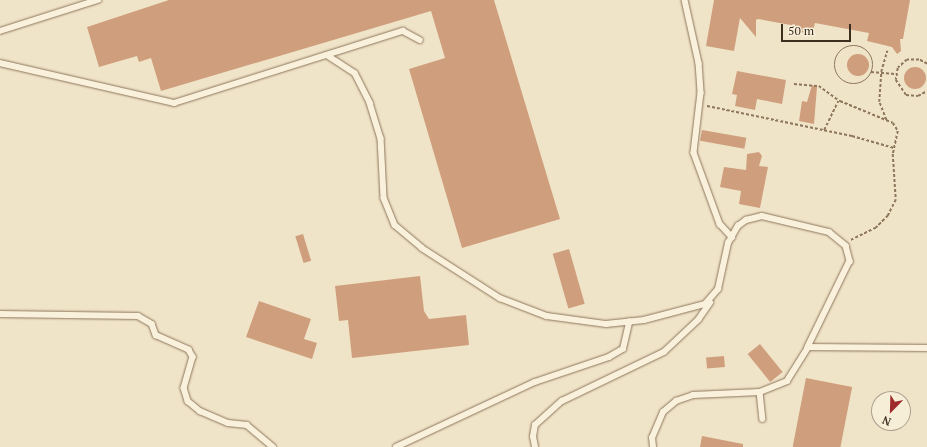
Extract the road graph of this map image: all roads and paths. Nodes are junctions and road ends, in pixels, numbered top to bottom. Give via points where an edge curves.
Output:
1 (98, 0) edge
2 (685, 0) edge
3 (0, 31) edge
4 (420, 40) dead end
5 (887, 51) dead end
6 (327, 56) junction
7 (0, 63) edge
8 (927, 64) edge
9 (871, 72) junction
10 (881, 72) junction
11 (896, 74) junction
12 (794, 84) dead end
13 (927, 91) edge
14 (838, 100) junction
15 (699, 104) junction
16 (886, 120) junction
17 (824, 130) junction
18 (894, 148) junction
19 (732, 237) junction
20 (846, 246) junction
21 (712, 299) junction
22 (0, 314) edge
23 (629, 322) junction
24 (808, 347) junction
25 (927, 348) edge
26 (760, 392) junction
27 (763, 419) dead end
28 (273, 447) edge
29 (396, 447) edge
30 (535, 447) edge
31 (654, 447) edge

1 - 3 lane
2 - 15 lane via 698,63
4 - 6 lane via 403,31
5 - 10 path
6 - 7 lane via 174,103
6 - 23 lane via 355,73 370,103 381,138 384,198 395,225 422,248 500,298 547,316 606,324
8 - 11 path via 919,60 907,60
9 - 9 path via 872,60 864,50 846,48 837,56 835,68 846,82 864,81
9 - 10 path
10 - 11 path
10 - 16 path via 879,102
11 - 13 path via 898,86 906,95 918,96
12 - 14 path via 819,86
14 - 16 path
14 - 17 path
15 - 17 path via 749,117
15 - 19 lane via 694,153 720,224
16 - 18 path via 893,123 898,131
17 - 18 path
18 - 20 path via 896,200 888,216 876,228 855,235
19 - 20 lane via 738,226 746,220 762,216 830,232
19 - 21 lane via 718,289
20 - 24 lane via 850,261
21 - 23 lane via 705,304
21 - 30 lane via 698,320 664,352 562,401 535,425
22 - 28 lane via 138,316 152,324 156,335 188,350 193,357 184,388 188,401 200,411 228,422 247,425
23 - 29 lane via 624,349 609,357 535,382
24 - 25 lane
24 - 26 lane via 787,381
26 - 27 lane
26 - 31 lane via 693,395 676,401 663,412 652,438

